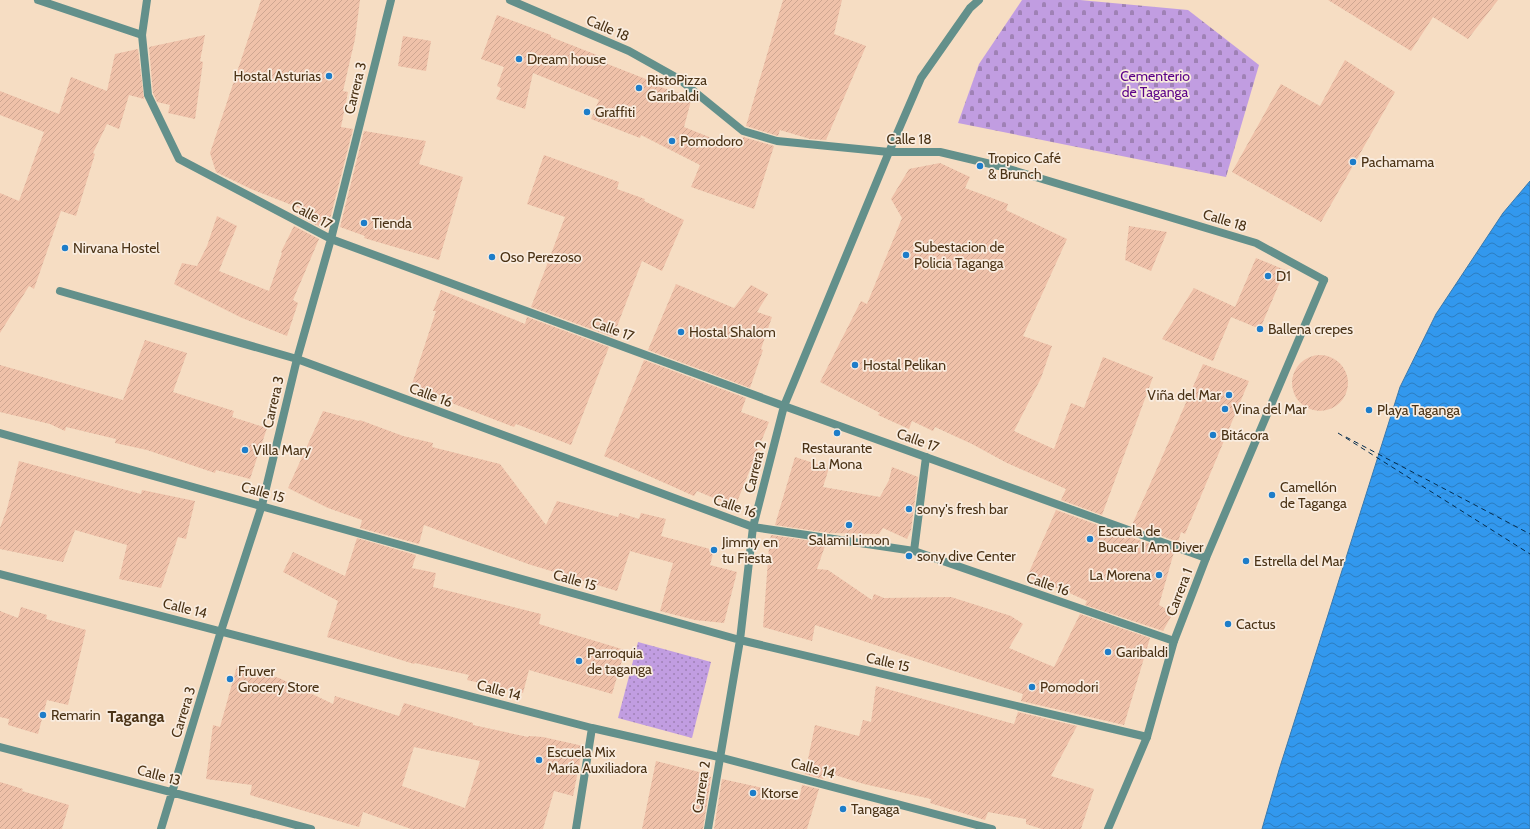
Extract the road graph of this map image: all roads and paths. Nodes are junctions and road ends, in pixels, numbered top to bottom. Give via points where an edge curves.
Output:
1 (38, 0) edge
2 (147, 0) edge
3 (391, 0) edge
4 (510, 0) edge
5 (979, 0) edge
6 (142, 35) junction
7 (889, 152) junction
8 (331, 239) junction
9 (1324, 280) joint
10 (60, 291) dead end
11 (297, 360) junction
12 (784, 406) junction
13 (0, 433) edge
14 (926, 457) junction
15 (262, 505) junction
16 (753, 527) junction
17 (914, 551) junction
18 (1206, 558) junction
19 (0, 574) edge
20 (221, 630) junction
21 (740, 640) junction
22 (1174, 641) junction
23 (592, 728) junction
24 (1147, 737) junction
25 (0, 747) edge
26 (720, 757) junction
27 (172, 792) junction
28 (161, 829) edge
29 (311, 829) edge
30 (576, 829) edge
31 (708, 829) edge
32 (992, 829) edge
33 (1108, 829) edge

1 - 6 street
2 - 6 street, Calle 17
3 - 8 street, Carrera 3
4 - 7 street, Calle 18 via 629,51 679,79 743,132 777,141
5 - 7 street, Carrera 2 via 970,8 921,78
6 - 8 street, Calle 17 via 148,96 179,159
7 - 9 street, Calle 18 via 940,152 999,166 1256,243
7 - 12 street, Carrera 2
8 - 11 street, Carrera 3
8 - 12 street, Calle 17
9 - 18 street, Carrera 1
10 - 11 street, Calle 16
11 - 15 street, Carrera 3
11 - 16 street, Calle 16
12 - 14 street, Calle 17
12 - 16 street, Carrera 2
13 - 15 street, Calle 15
14 - 17 street
14 - 18 street, Calle 17
15 - 20 street, Carrera 3
15 - 21 street, Calle 15
16 - 17 street, Calle 16
16 - 21 street, Carrera 2
17 - 22 street, Calle 16
18 - 22 street, Carrera 1
19 - 20 street, Calle 14
20 - 23 street, Calle 14
20 - 27 street, Carrera 3
21 - 24 street, Calle 15
21 - 26 street, Carrera 2
22 - 24 street, Carrera 1
23 - 26 street, Calle 14
23 - 30 street
24 - 33 street, Carrera 1
25 - 27 street, Calle 13
26 - 31 street, Carrera 2
26 - 32 street, Calle 14
27 - 28 street, Carrera 3
27 - 29 street, Calle 13

